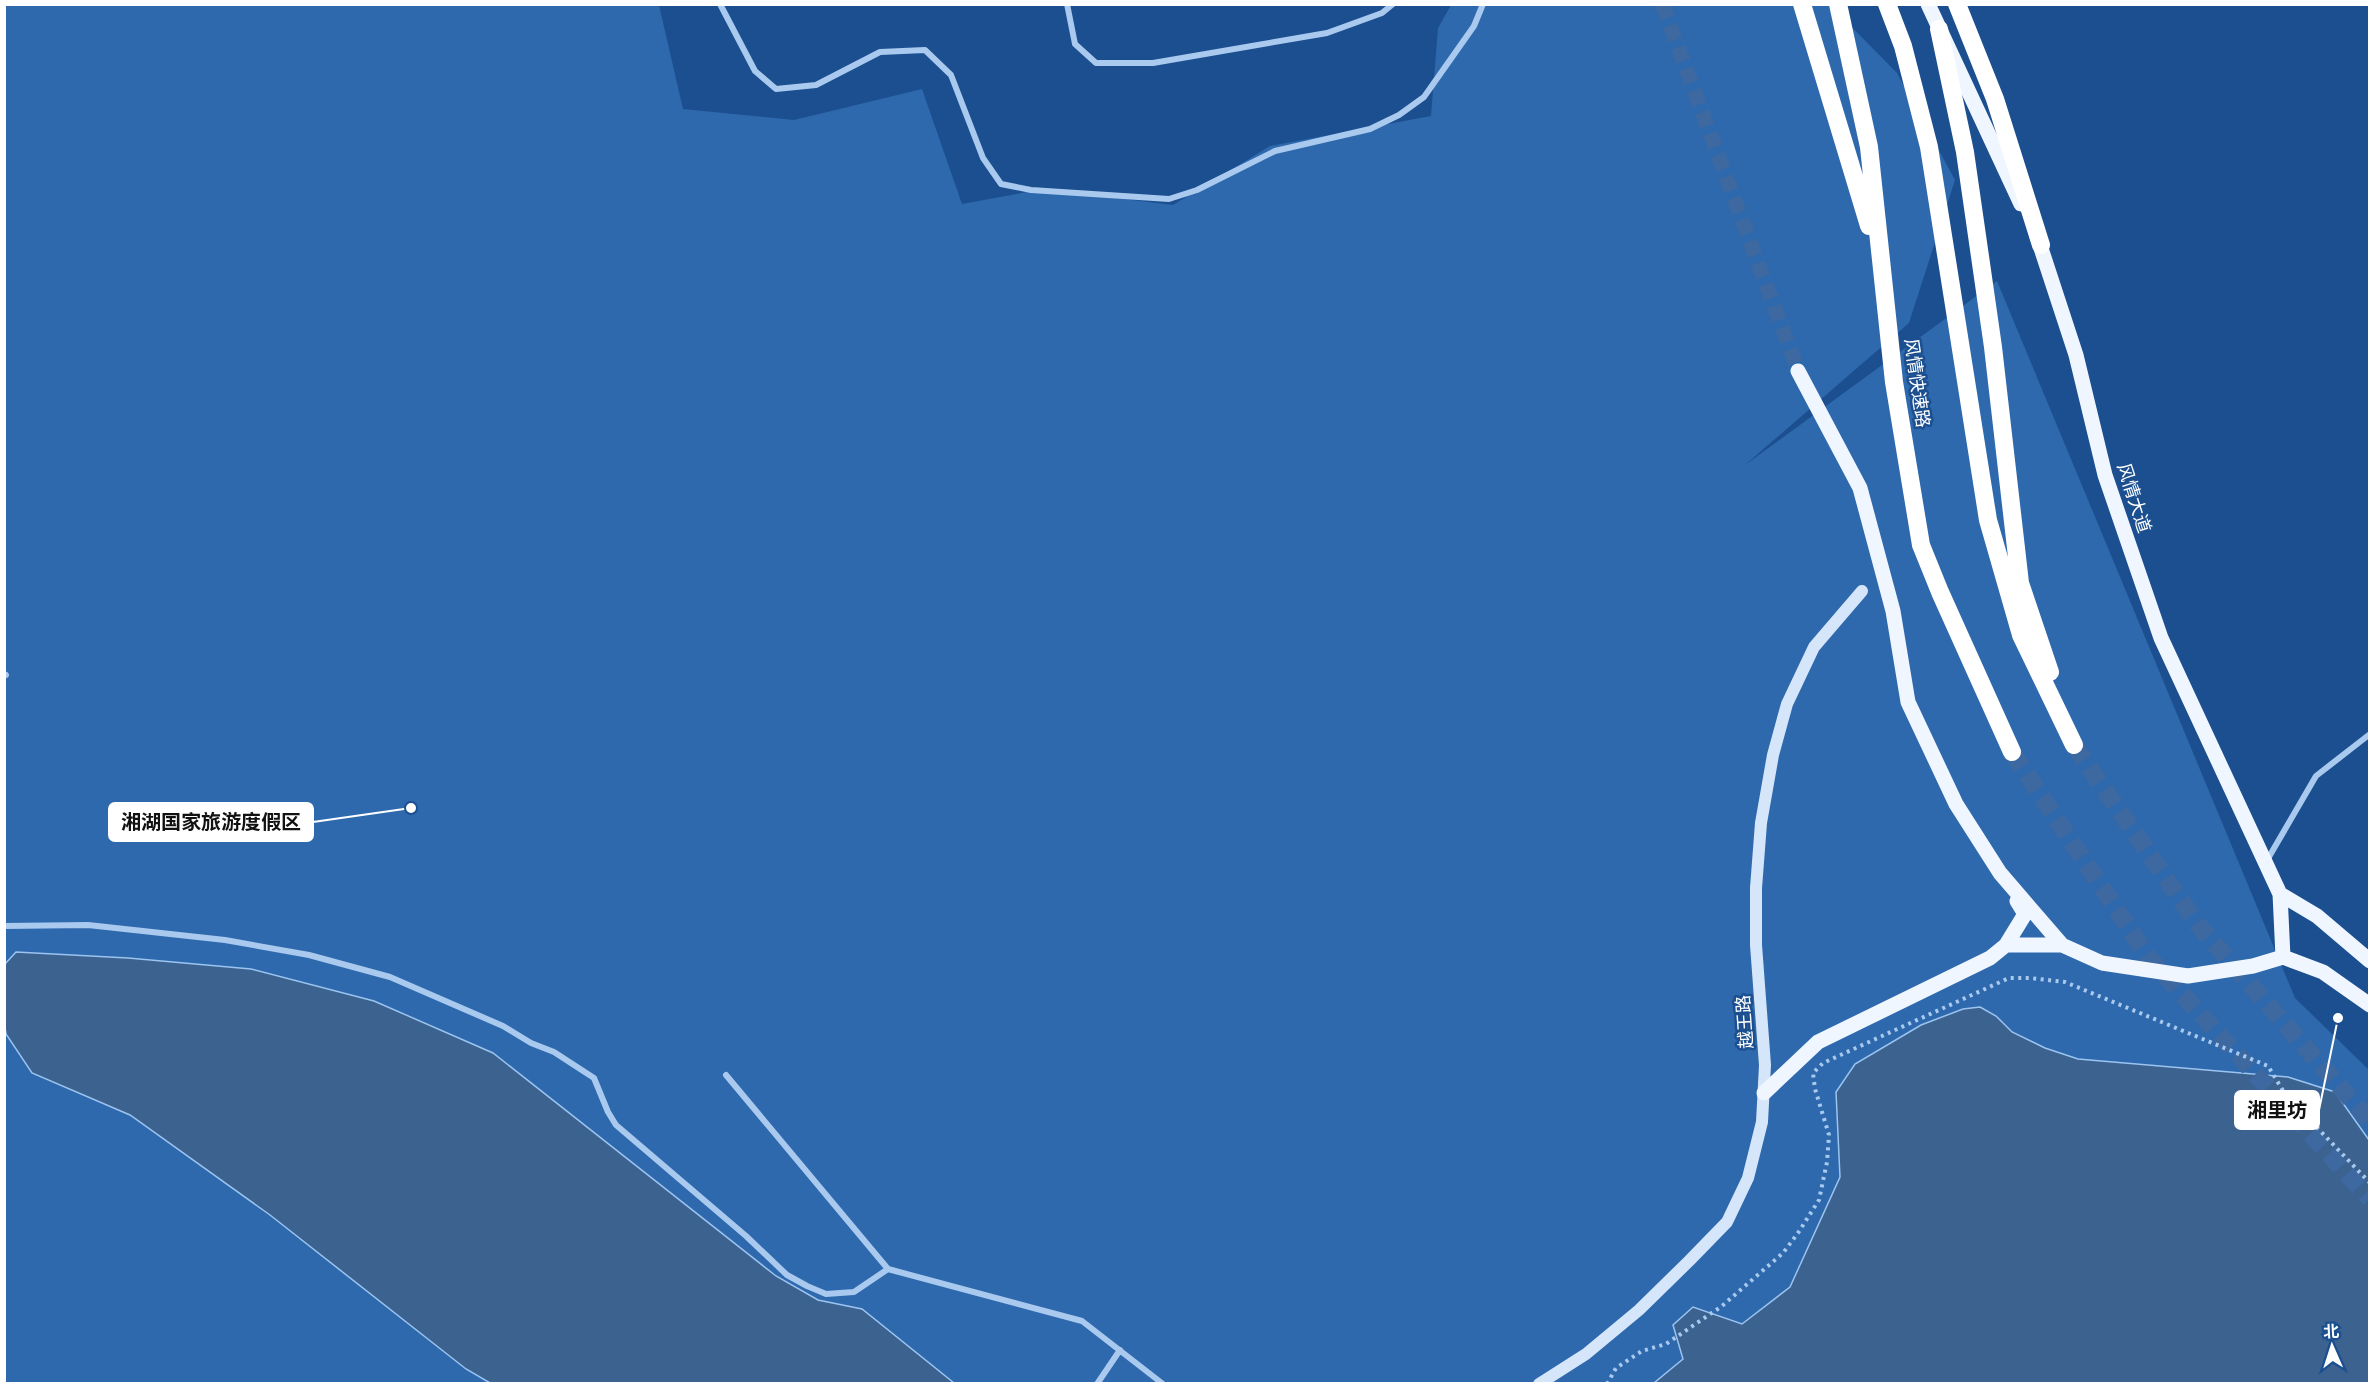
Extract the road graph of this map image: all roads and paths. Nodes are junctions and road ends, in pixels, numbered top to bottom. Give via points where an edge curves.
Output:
1 (720, 4) edge
2 (1067, 4) edge
3 (1393, 4) edge
4 (1483, 4) edge
5 (1802, 4) edge
6 (1838, 4) edge
7 (1887, 4) edge
8 (1928, 4) edge
9 (1957, 4) edge
10 (1939, 29) junction
11 (2041, 245) junction
12 (1882, 268) junction
13 (1798, 371) tunnel mouth
14 (1862, 591) dead end
15 (2370, 734) edge
16 (2012, 752) tunnel mouth
17 (2265, 863) junction
18 (2000, 873) junction
19 (2280, 894) junction
20 (4, 926) edge
21 (2006, 945) junction
22 (2062, 945) junction
23 (2283, 957) junction
24 (2370, 962) edge
25 (2370, 1005) edge
26 (726, 1075) dead end
27 (1764, 1093) junction
28 (2370, 1183) edge
29 (888, 1269) junction
30 (1120, 1350) junction
31 (1097, 1383) edge
32 (1163, 1383) edge
33 (1539, 1383) edge
34 (1607, 1383) edge

1 - 4 street via 755,71 776,88 816,85 879,52 925,50 951,75 983,158 1000,184 1031,190 1169,199 1197,190 1275,151 1370,129 1399,116 1424,97 1474,26
2 - 3 street via 1075,44 1096,63 1153,63 1327,33 1382,13
5 - 12 highway
6 - 12 highway, 风情快速路 via 1869,147
7 - 10 highway via 1904,46 1929,147 1988,520 2021,635 2074,745 2020,583 1993,347 1965,152
8 - 10 main road, 风情大道
9 - 11 highway via 1995,99
10 - 11 main road, 风情大道
11 - 17 main road, 风情大道 via 2076,354 2105,475 2161,638
12 - 16 highway, 风情快速路 via 1894,382 1922,545
13 - 18 main road via 1860,488 1893,611 1908,702 1956,804
14 - 27 main road, 越王路 via 1814,648 1787,704 1773,755 1761,823 1756,888 1756,945 1766,1065
15 - 17 street via 2316,776
17 - 19 main road, 风情大道
18 - 21 main road via 2025,914
18 - 22 main road
19 - 23 main road
19 - 24 main road via 2317,916
20 - 29 street via 88,925 225,940 309,955 423,989 554,1052 594,1078 616,1125 787,1275 826,1294 854,1292
21 - 22 main road
21 - 27 main road via 1990,958 1818,1042
22 - 23 main road via 2102,963 2188,976
23 - 25 main road via 2324,972
26 - 29 street
27 - 33 main road, 越王路 via 1762,1122 1748,1178 1727,1222 1639,1310 1586,1354
28 - 34 path via 2286,1094 2268,1066 2065,982 2009,978 1823,1063 1813,1073 1829,1135 1819,1200 1783,1253 1722,1306 1666,1344 1642,1351 1616,1368
29 - 30 street via 1082,1321
30 - 31 street
30 - 32 street

